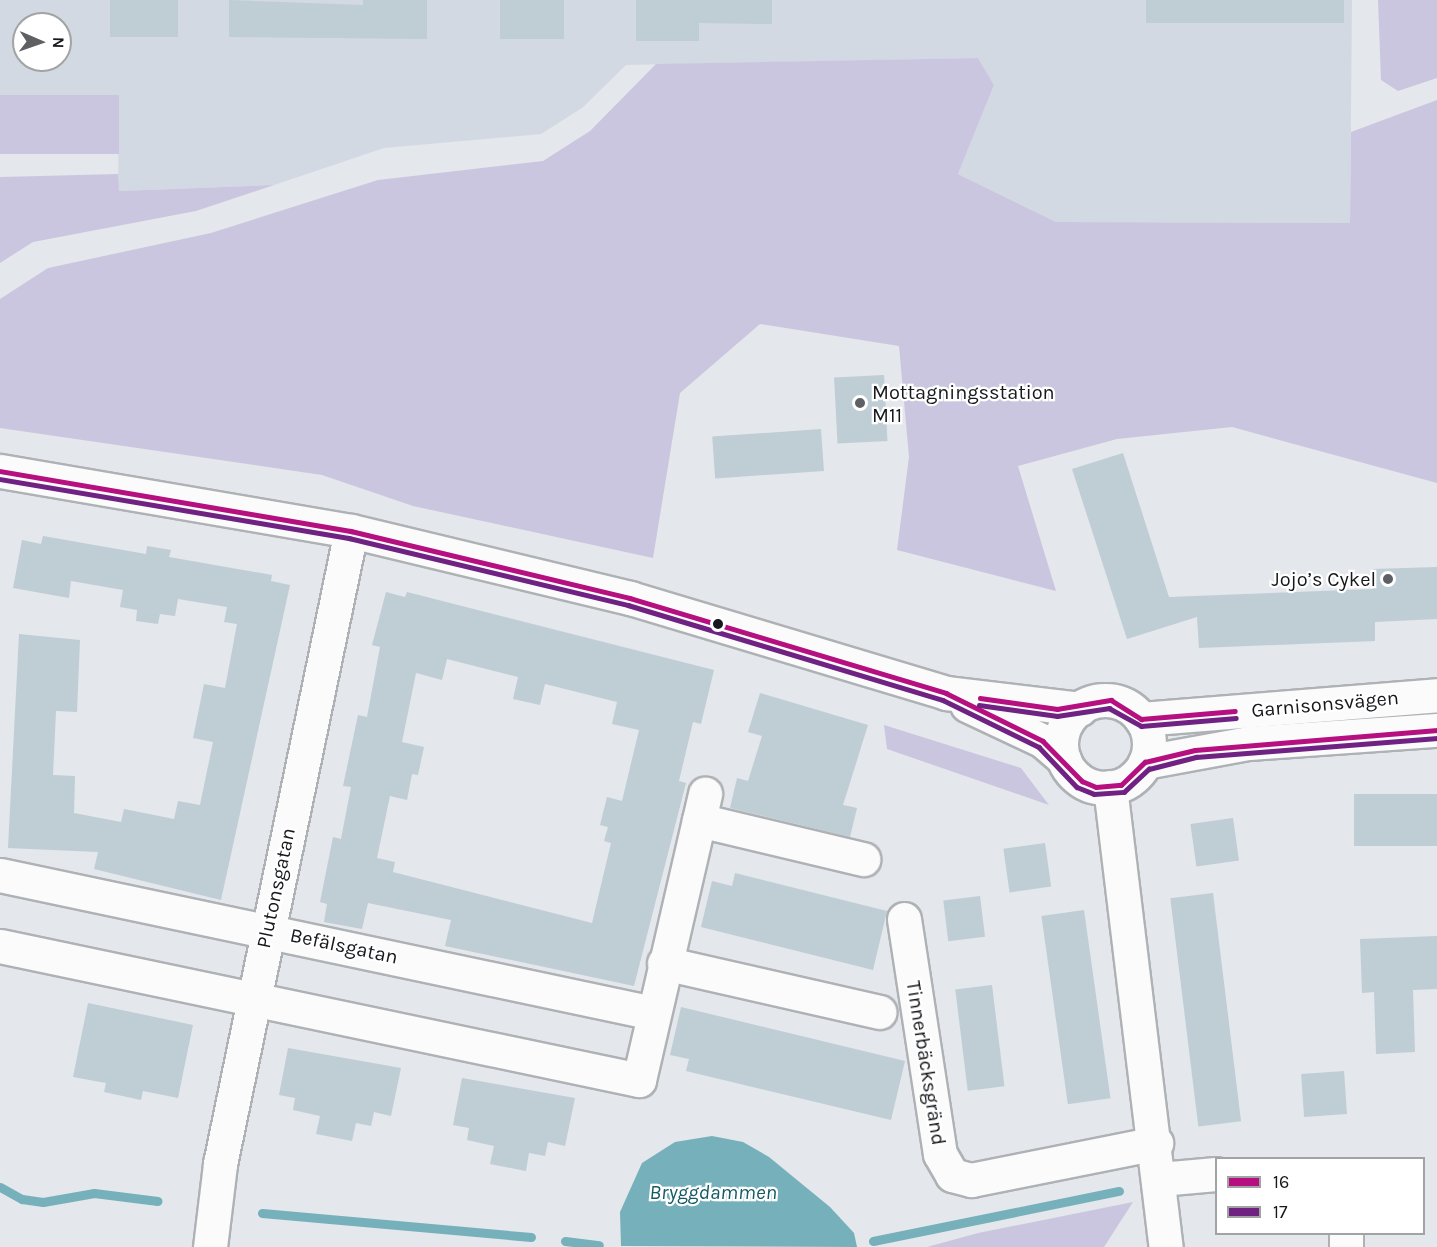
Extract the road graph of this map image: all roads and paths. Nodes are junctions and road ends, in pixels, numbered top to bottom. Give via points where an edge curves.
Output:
1 (0, 471) edge
2 (351, 531) junction
3 (946, 693) junction
4 (1437, 695) edge
5 (1080, 709) junction
6 (1141, 718) junction
7 (1437, 730) edge
8 (1064, 759) junction
9 (1145, 762) junction
10 (1110, 787) junction
11 (863, 859) dead end
12 (0, 875) edge
13 (904, 919) dead end
14 (267, 930) junction
15 (0, 946) edge
16 (664, 963) junction
17 (254, 1000) junction
18 (879, 1012) dead end
19 (653, 1013) junction
20 (1156, 1143) junction
21 (1215, 1174) edge
22 (1160, 1179) junction
23 (210, 1247) edge
24 (1166, 1247) edge

1 - 2 street
2 - 3 street via 630,598
2 - 14 street, Plutonsgatan
3 - 5 street
3 - 8 street via 1043,741
4 - 6 street, Garnisonsvägen
5 - 6 street via 1111,700
5 - 8 street via 1062,737
6 - 9 street via 1149,740
7 - 9 street, Garnisonsvägen via 1249,743
8 - 10 street via 1082,781
9 - 10 street via 1131,779
10 - 20 street
11 - 16 street via 702,806
12 - 14 street, Befälsgatan
13 - 20 street, Tinnerbäcksgränd via 940,1154 952,1175 972,1180
14 - 17 street, Plutonsgatan
14 - 19 street, Befälsgatan
15 - 17 street
16 - 18 street
16 - 19 street
17 - 19 street via 639,1080
17 - 23 street, Plutonsgatan via 218,1170
20 - 22 street
21 - 22 street
22 - 24 street

